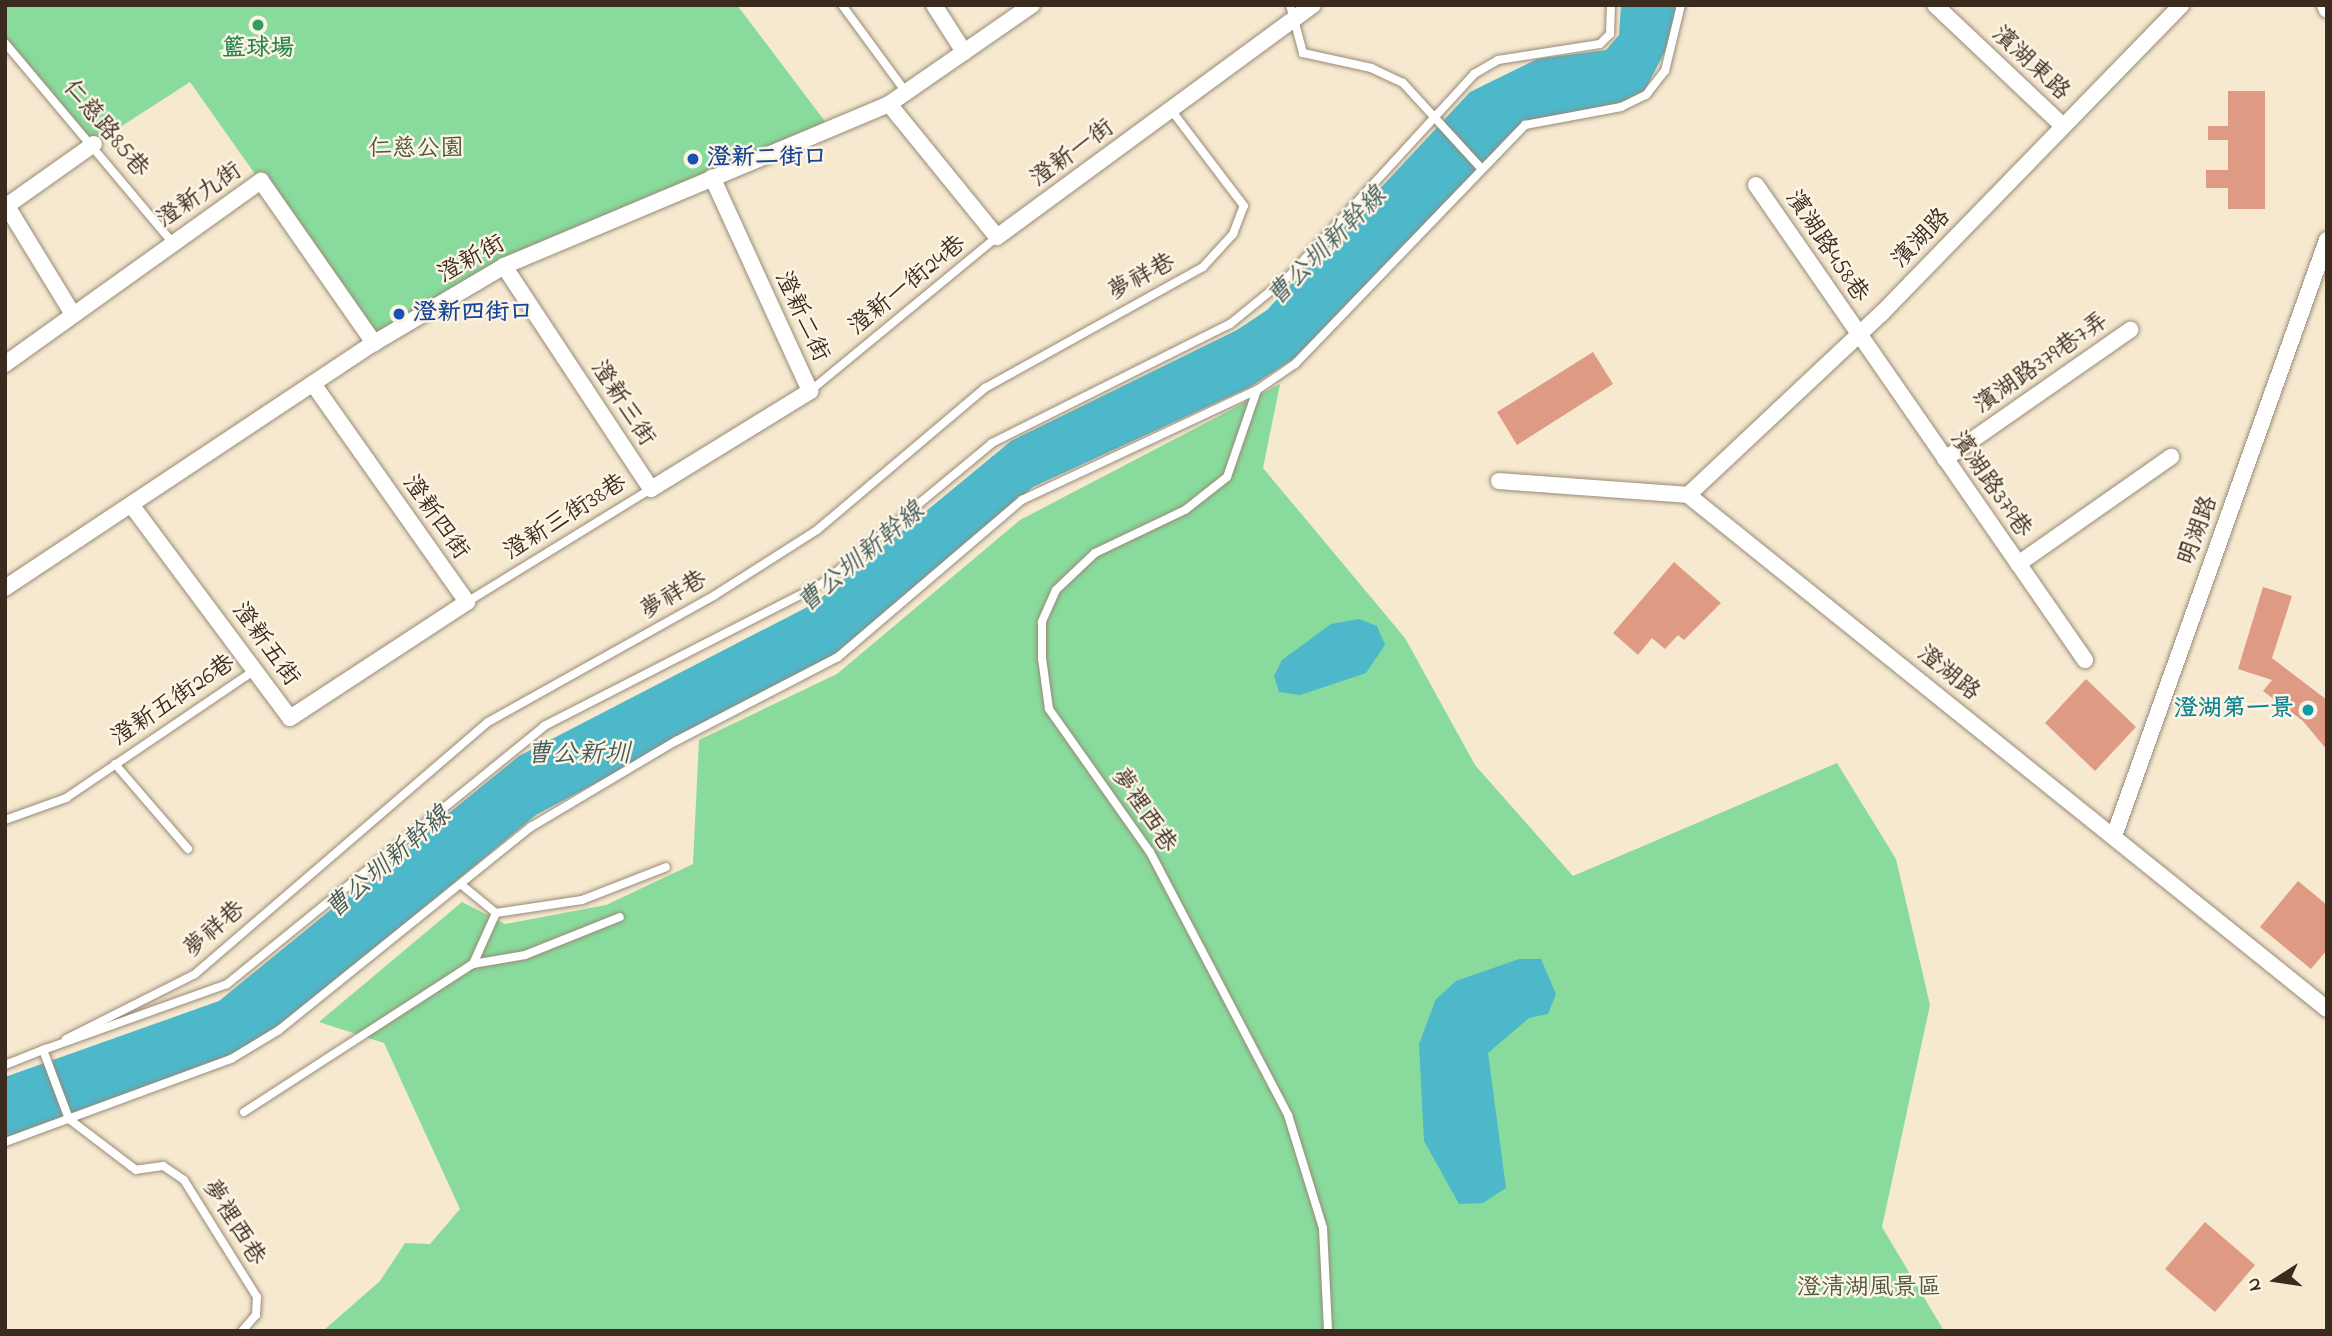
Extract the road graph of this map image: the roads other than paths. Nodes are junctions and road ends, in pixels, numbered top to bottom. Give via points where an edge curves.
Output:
1 (842, 5) edge
2 (934, 5) edge
3 (1032, 5) edge
4 (1290, 5) edge
5 (1313, 5) edge
6 (1611, 5) edge
7 (1681, 5) edge
8 (1935, 5) edge
9 (2181, 5) edge
10 (2325, 5) edge
11 (2327, 10) edge
12 (1291, 23) junction
13 (5, 43) edge
14 (964, 51) junction
15 (906, 92) junction
16 (888, 104) junction
17 (1171, 110) junction
18 (1432, 117) junction
19 (2063, 126) junction
20 (94, 144) junction
21 (1482, 168) junction
22 (712, 177) junction
23 (1756, 186) dead end
24 (6, 205) edge
25 (997, 237) junction
26 (2327, 240) edge
27 (172, 242) junction
28 (504, 266) junction
29 (71, 311) junction
30 (2130, 330) dead end
31 (1858, 335) junction
32 (374, 343) junction
33 (5, 364) edge
34 (313, 384) junction
35 (1257, 390) junction
36 (810, 391) junction
37 (2171, 457) dead end
38 (1945, 459) junction
39 (1499, 481) dead end
40 (650, 489) junction
41 (1688, 495) junction
42 (132, 506) junction
43 (2018, 564) junction
44 (5, 588) edge
45 (467, 602) junction
46 (2085, 660) dead end
47 (255, 670) junction
48 (116, 764) junction
49 (5, 820) edge
50 (2114, 836) junction
51 (188, 849) dead end
52 (666, 867) dead end
53 (463, 886) junction
54 (496, 913) junction
55 (620, 917) dead end
56 (473, 964) junction
57 (2327, 1009) edge
58 (43, 1050) junction
59 (5, 1065) edge
60 (244, 1112) dead end
61 (69, 1119) junction
62 (5, 1142) edge
63 (242, 1331) edge
64 (1328, 1331) edge

1 - 15 lane
2 - 14 street
3 - 14 street, 澄新街
4 - 12 lane
5 - 12 street, 澄新一街
6 - 18 lane via 1610,34 1600,44 1498,60
7 - 21 lane via 1665,71 1646,95 1621,107 1525,125
8 - 19 street, 濱湖東路
9 - 19 street, 濱湖路
10 - 11 street
12 - 17 street, 澄新一街
12 - 18 lane via 1303,53 1371,68 1403,83
13 - 20 lane, 仁慈路85巷
14 - 15 street, 澄新街
15 - 16 street, 澄新街
16 - 22 street, 澄新街
16 - 25 street
17 - 25 street, 澄新一街
17 - 58 lane, 夢祥巷 via 1244,206 1233,234 1203,267 985,388 817,530 727,588 488,722 195,974
18 - 21 lane
18 - 58 lane via 1290,275 1230,324 992,443 823,583 544,726 227,984 183,1005
19 - 31 street, 濱湖路
20 - 24 street
20 - 27 lane, 仁慈路85巷
21 - 35 lane via 1295,364
22 - 28 street, 澄新街
22 - 36 street, 澄新二街
23 - 31 street, 濱湖路458巷
24 - 29 street
25 - 36 lane, 澄新一街24巷
26 - 50 street, 明湖路
27 - 29 street, 澄新九街
27 - 32 street, 澄新九街 via 261,181
28 - 32 street, 澄新街
28 - 40 street, 澄新三街
29 - 33 street, 澄新九街
30 - 38 street, 濱湖路379巷7弄
31 - 38 street, 濱湖路379巷
31 - 41 street, 濱湖路
32 - 34 street, 澄新街
34 - 42 street, 澄新街
34 - 45 street, 澄新四街
35 - 53 lane via 1022,500 838,657 562,807
35 - 64 lane, 夢裡西巷 via 1227,477 1185,510 1096,553 1056,590 1042,622 1042,658 1049,709 1150,852 1288,1115 1323,1228
36 - 40 street, 澄新二街
37 - 43 street
38 - 43 street, 濱湖路379巷
39 - 41 street
40 - 45 lane, 澄新三街38巷
41 - 50 street, 澄湖路
42 - 44 street, 澄新街
42 - 47 street, 澄新五街
43 - 46 street, 濱湖路379巷
45 - 47 street, 澄新五街 via 290,718
47 - 48 lane, 澄新五街26巷
48 - 49 lane, 澄新五街26巷 via 66,798
48 - 51 lane
50 - 57 street, 澄湖路
52 - 54 lane via 582,900
53 - 54 lane
53 - 61 lane via 279,1030 231,1059
54 - 56 lane
55 - 56 lane via 526,955
56 - 60 lane
58 - 59 lane, 夢祥巷
58 - 61 lane
61 - 62 lane
61 - 63 lane, 夢裡西巷 via 136,1170 163,1166 184,1180 257,1297 256,1315

